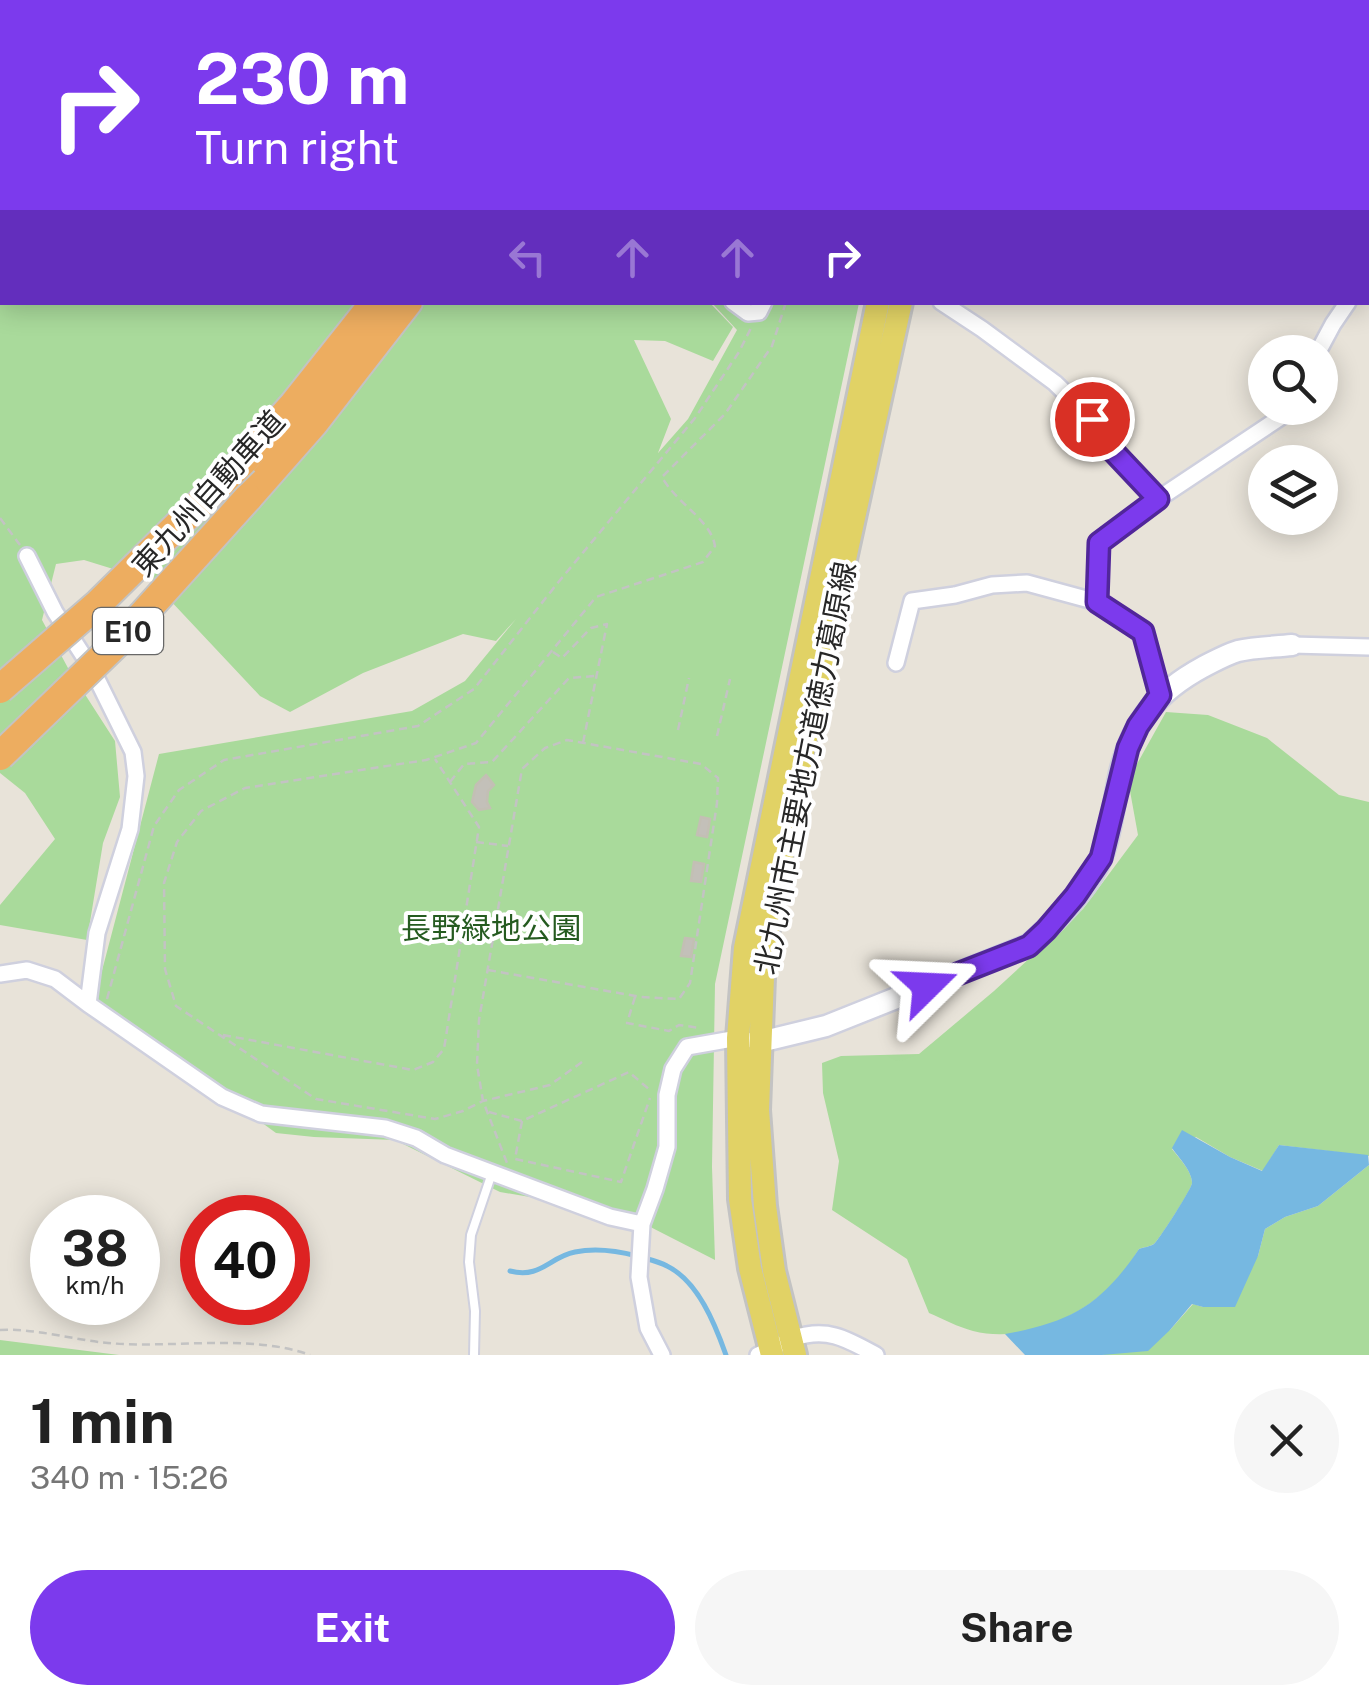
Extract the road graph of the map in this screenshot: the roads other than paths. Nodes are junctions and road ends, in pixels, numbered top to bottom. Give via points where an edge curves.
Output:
1 (373, 305) edge
2 (406, 305) edge
3 (737, 305) edge
4 (877, 305) edge
5 (900, 305) edge
6 (945, 305) edge
7 (1346, 305) edge
8 (762, 307) edge
9 (1327, 335) edge
10 (1269, 425) edge
11 (1158, 499) junction
12 (27, 556) road end
13 (1097, 602) junction
14 (1292, 645) joint
15 (1369, 647) edge
16 (896, 663) dead end
17 (0, 690) edge
18 (1160, 695) junction
19 (0, 756) edge
20 (0, 974) edge
21 (88, 1004) junction
22 (749, 1040) junction
23 (501, 1171) junction
24 (642, 1224) junction
25 (777, 1351) edge
26 (474, 1355) edge
27 (662, 1355) edge
28 (876, 1355) edge

1 - 17 highway, 東九州自動車道 / E10, bridge via 244,460 99,604
2 - 19 highway, 東九州自動車道 / E10, bridge via 248,498 116,643
3 - 8 street via 748,313
4 - 22 main road, 北九州市主要地方道徳力葛原線 via 745,948
5 - 22 main road, 北九州市主要地方道徳力葛原線 via 791,807
6 - 11 street via 1055,383
7 - 9 street
10 - 11 street
11 - 13 street via 1099,543
12 - 21 street via 134,752 130,829 98,932
13 - 16 street via 1027,582 912,601
13 - 18 street via 1143,632
14 - 15 street
14 - 18 street via 1224,656
18 - 22 street via 1128,748 1101,858 1029,946 826,1026
20 - 21 street via 27,970 55,979
21 - 23 street via 222,1097 261,1114 384,1128 445,1156
22 - 24 street via 687,1048 673,1068 667,1147
22 - 25 main road, 北九州市主要地方道徳力葛原線
23 - 24 street
23 - 26 lane via 471,1235
24 - 27 street via 639,1276 648,1328
25 - 28 street via 812,1334 836,1334

